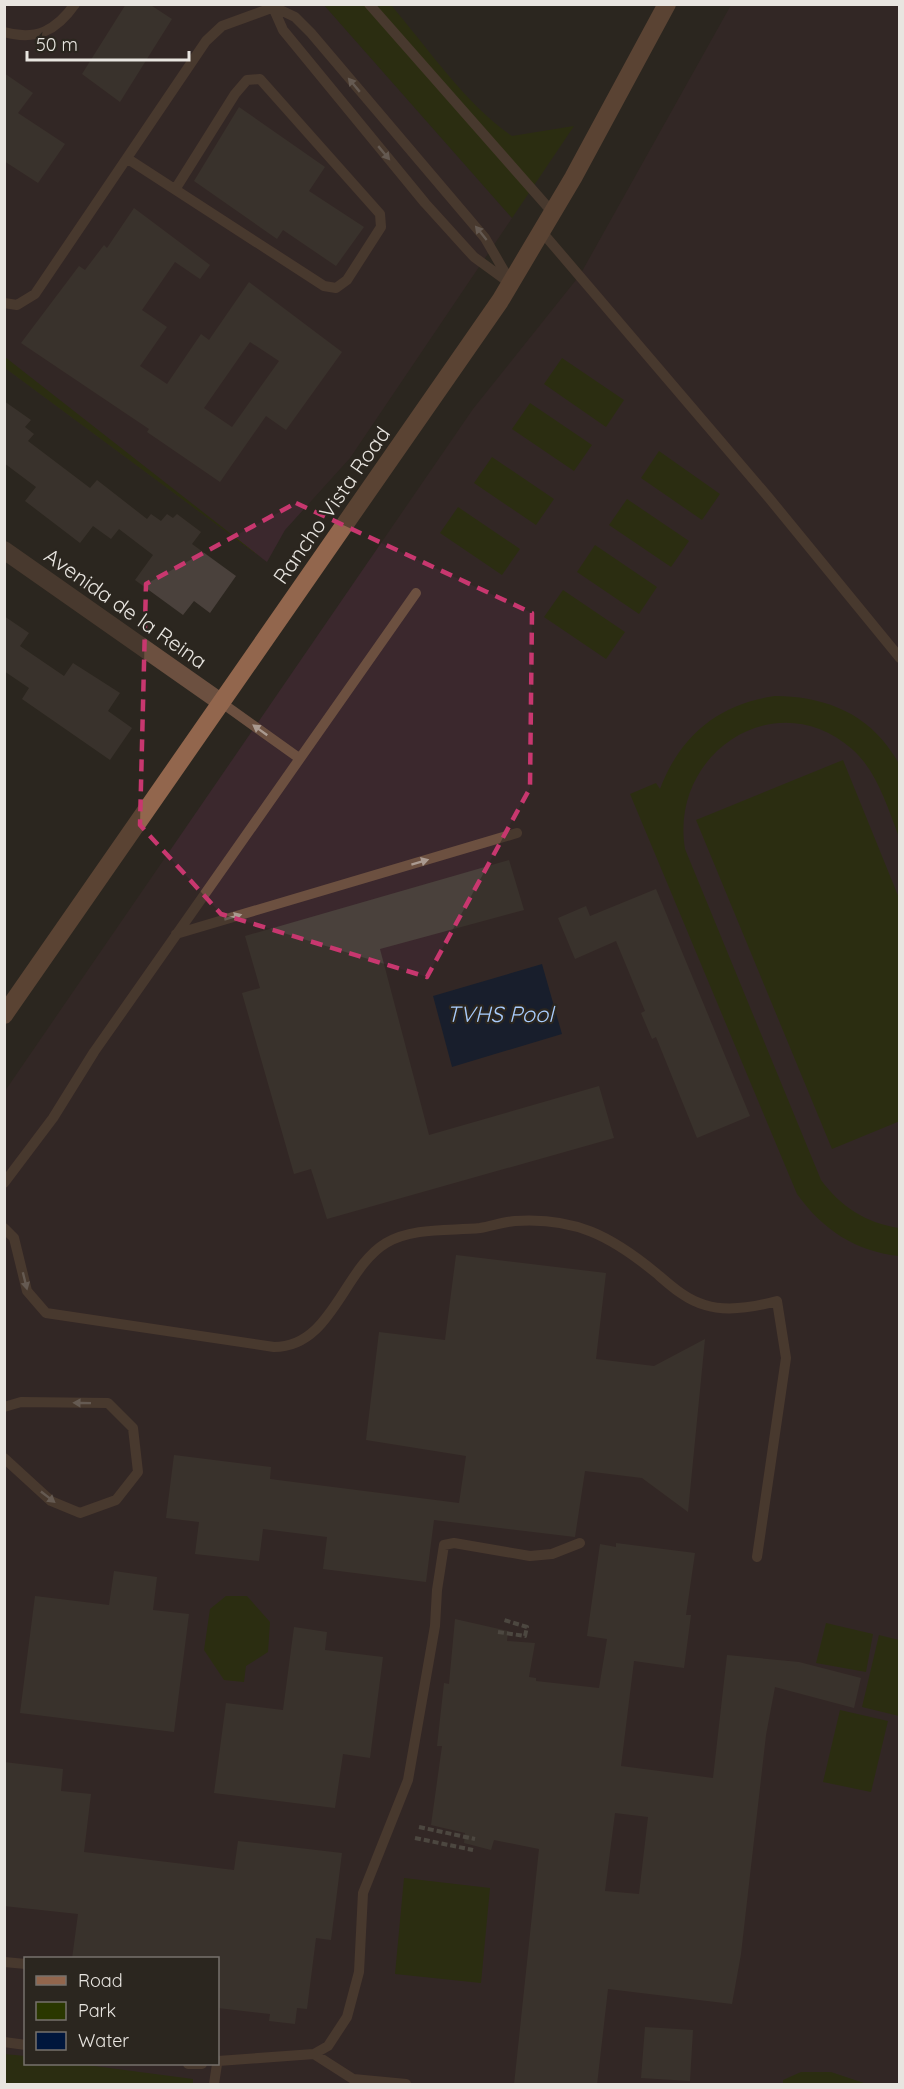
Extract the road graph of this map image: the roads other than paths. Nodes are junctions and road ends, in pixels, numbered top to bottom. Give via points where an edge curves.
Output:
1 (75, 4) edge
2 (369, 4) edge
3 (667, 4) edge
4 (273, 6) edge
5 (4, 32) edge
6 (128, 159) junction
7 (176, 188) junction
8 (553, 213) junction
9 (542, 232) junction
10 (511, 283) junction
11 (4, 303) edge
12 (4, 550) edge
13 (416, 593) dead end
14 (900, 658) edge
15 (222, 703) junction
16 (298, 758) junction
17 (517, 833) dead end
18 (176, 934) junction
19 (4, 1015) edge
20 (4, 1183) edge
21 (4, 1228) edge
22 (4, 1407) edge
23 (4, 1458) edge
24 (580, 1543) dead end
25 (757, 1557) dead end
26 (4, 1962) edge
27 (24, 1964) edge
28 (4, 2042) edge
29 (24, 2044) edge
30 (314, 2054) junction
31 (219, 2062) edge
32 (217, 2065) edge
33 (214, 2085) edge
34 (406, 2085) edge

1 - 5 lane via 57,26 45,33 33,37
2 - 8 lane
3 - 8 main road, Rancho Vista Road
4 - 6 lane via 222,26 206,41
10 -> 4 lane via 485,238 318,42 295,18
4 -> 10 lane via 283,30 425,203 474,257
6 - 7 lane
6 - 11 lane via 35,294 17,305
7 - 7 lane via 324,286 336,288 347,279 381,227 380,214 260,79 247,80 235,94
8 - 9 main road, Rancho Vista Road
9 - 10 main road, Rancho Vista Road
9 - 14 lane
10 - 15 main road, Rancho Vista Road
12 - 15 street, Avenida de la Reina
13 - 16 lane
16 -> 15 lane
15 - 19 main road, Rancho Vista Road
16 - 18 lane
18 -> 17 lane
18 - 20 lane via 53,1118
21 -> 25 lane via 14,1238 27,1291 46,1313 285,1347 296,1344 316,1327 372,1254 387,1243 513,1221 569,1224 593,1230 705,1306 755,1306 777,1301 786,1358
23 -> 22 lane via 51,1501 80,1513 116,1500 138,1472 133,1428 108,1403 21,1402
24 - 30 lane via 552,1554 530,1556 444,1545 435,1626 408,1780 363,1893 359,1972 347,2017 328,2046
26 - 27 lane
28 - 29 lane
30 - 31 lane
30 - 34 lane via 353,2079
32 - 33 lane

